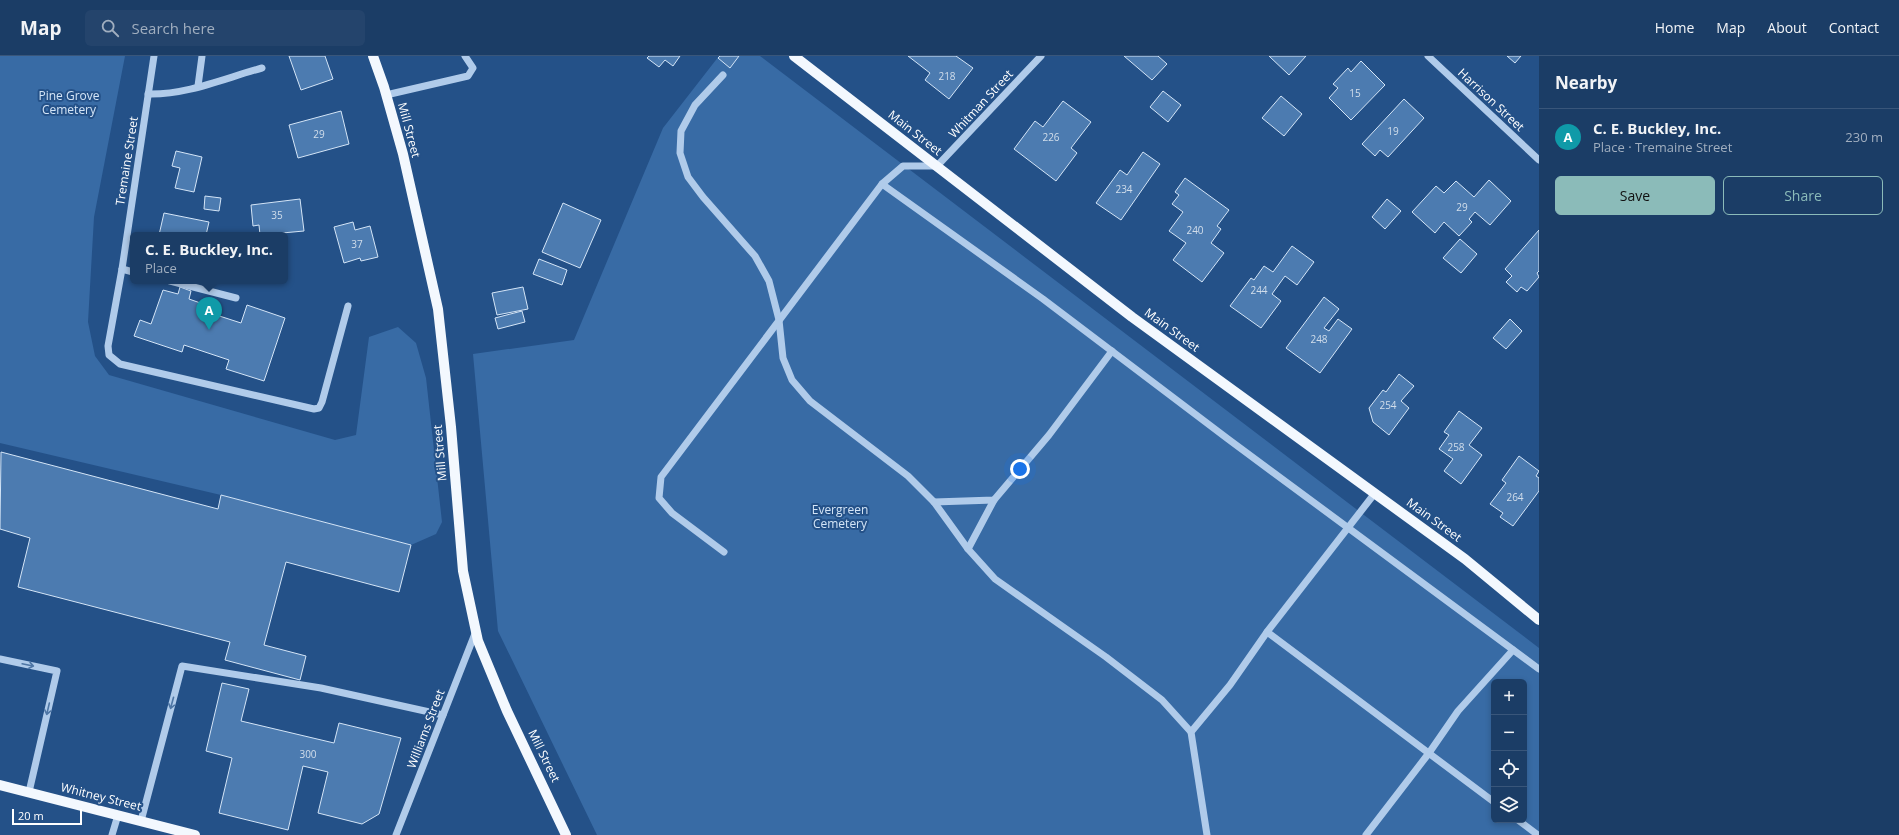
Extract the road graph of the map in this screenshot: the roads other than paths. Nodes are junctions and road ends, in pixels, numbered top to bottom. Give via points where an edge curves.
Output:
1 (154, 56) edge
2 (202, 56) edge
3 (373, 56) edge
4 (465, 56) edge
5 (794, 56) edge
6 (1041, 56) edge
7 (1428, 56) edge
8 (262, 68) dead end
9 (723, 75) dead end
10 (198, 86) junction
11 (148, 94) junction
12 (386, 95) junction
13 (1539, 160) edge
14 (937, 166) junction
15 (882, 184) junction
16 (122, 268) junction
17 (130, 271) edge
18 (182, 284) edge
19 (236, 298) dead end
20 (348, 306) dead end
21 (780, 320) junction
22 (1112, 351) junction
23 (1375, 493) junction
24 (994, 500) junction
25 (934, 502) junction
26 (1349, 528) junction
27 (968, 549) junction
28 (724, 552) dead end
29 (1539, 620) edge
30 (476, 631) junction
31 (1267, 632) junction
32 (1513, 650) junction
33 (0, 659) edge
34 (1539, 669) edge
35 (443, 715) junction
36 (1191, 732) junction
37 (1429, 753) junction
38 (0, 785) edge
39 (29, 792) junction
40 (1491, 800) edge
41 (118, 815) junction
42 (141, 821) junction
43 (1522, 823) edge
44 (112, 835) edge
45 (195, 835) edge
46 (396, 835) edge
47 (566, 835) edge
48 (1208, 835) edge
49 (1366, 835) edge
50 (1538, 835) edge

1 - 11 street, Tremaine Street
2 - 10 street
3 - 12 main road, Mill Street
4 - 12 street via 473,68 468,76
5 - 14 main road, Main Street
6 - 14 street, Whitman Street
7 - 13 street, Harrison Street
8 - 10 street
9 - 21 street via 695,105 681,132 680,153 688,177 755,256 768,281
10 - 11 street via 170,93
11 - 16 street, Tremaine Street
12 - 30 main road, Mill Street via 403,154 438,309 463,572
14 - 15 street via 903,166
14 - 23 main road, Main Street via 1132,317
15 - 21 street
15 - 22 street
16 - 17 street
16 - 20 street, Tremaine Street via 108,346 109,355 113,360 120,364 314,409 322,402
18 - 19 street
21 - 25 street via 783,358 796,386 810,402 908,476
21 - 28 street via 661,477 659,498 672,513
22 - 24 street via 1049,435
22 - 26 street
23 - 26 street
23 - 29 main road, Main Street via 1465,559
24 - 25 street
24 - 27 street
25 - 27 street
26 - 31 street
26 - 32 street
27 - 36 street via 995,579 1162,700
30 - 35 street, Williams Street
30 - 47 main road, Mill Street via 507,711
31 - 36 street via 1230,685
31 - 37 street
32 - 34 street
32 - 37 street via 1458,711
33 -> 39 street via 57,671
35 -> 42 street via 321,688 182,666
35 - 46 street, Williams Street
36 - 48 street
37 - 40 street
37 - 49 street
38 - 39 main road, Whitney Street
39 - 41 main road, Whitney Street
41 - 42 main road, Whitney Street
41 - 44 street
42 - 45 main road, Whitney Street
43 - 50 street

